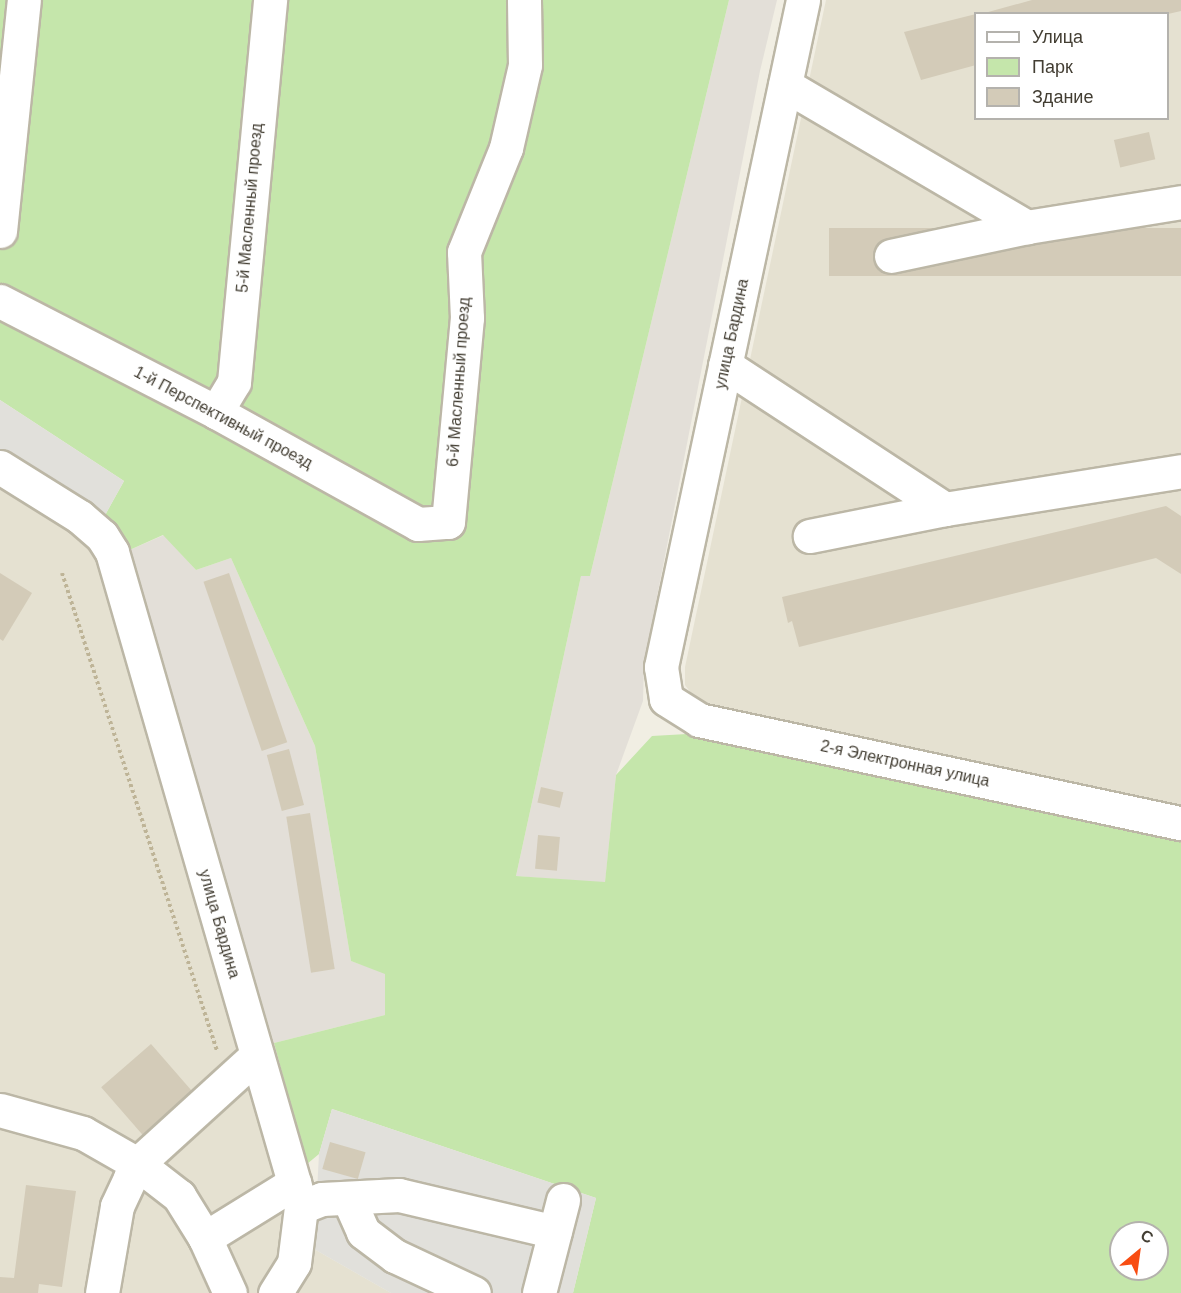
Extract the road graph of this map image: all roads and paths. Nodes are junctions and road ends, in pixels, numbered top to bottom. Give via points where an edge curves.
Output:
1 (24, 0) edge
2 (270, 0) edge
3 (524, 0) edge
4 (803, 0) edge
5 (785, 85) junction
6 (1181, 202) edge
7 (1027, 227) junction
8 (0, 231) edge
9 (891, 256) dead end
10 (0, 301) edge
11 (725, 365) junction
12 (216, 412) junction
13 (0, 467) edge
14 (1181, 471) edge
15 (945, 509) junction
16 (448, 522) joint
17 (810, 536) dead end
18 (62, 573) dead end
19 (661, 667) joint
20 (1181, 823) edge
21 (257, 1055) junction
22 (227, 1082) junction
23 (0, 1110) edge
24 (140, 1165) junction
25 (297, 1195) junction
26 (349, 1200) junction
27 (563, 1200) dead end
28 (555, 1233) junction
29 (205, 1238) junction
30 (102, 1293) edge
31 (230, 1293) edge
32 (275, 1293) edge
33 (474, 1293) edge
34 (539, 1293) edge

1 - 8 street
2 - 12 street, 5-й Масленный проезд via 234,382
3 - 16 street, 6-й Масленный проезд via 525,65 506,148 464,252 466,318
4 - 5 street, улица Бардина
5 - 7 street
5 - 11 street, улица Бардина
6 - 7 street
7 - 9 street
10 - 12 street, 1-й Перспективный проезд
11 - 15 street
11 - 19 street, улица Бардина
12 - 16 street, 1-й Перспективный проезд via 418,524
13 - 21 street, улица Бардина via 80,517 102,536 112,552
14 - 15 street
15 - 17 street
18 - 22 path
19 - 20 street, 2-я Электронная улица via 666,699 699,720
21 - 22 street
21 - 25 street, улица Бардина
22 - 24 street
23 - 24 street via 83,1133
24 - 29 street via 179,1196
24 - 30 street via 117,1206
25 - 26 street
25 - 29 street
25 - 32 street, улица Бардина via 294,1263
26 - 28 street via 399,1195
26 - 33 street via 363,1232 394,1256
27 - 28 street
28 - 34 street
29 - 31 street

